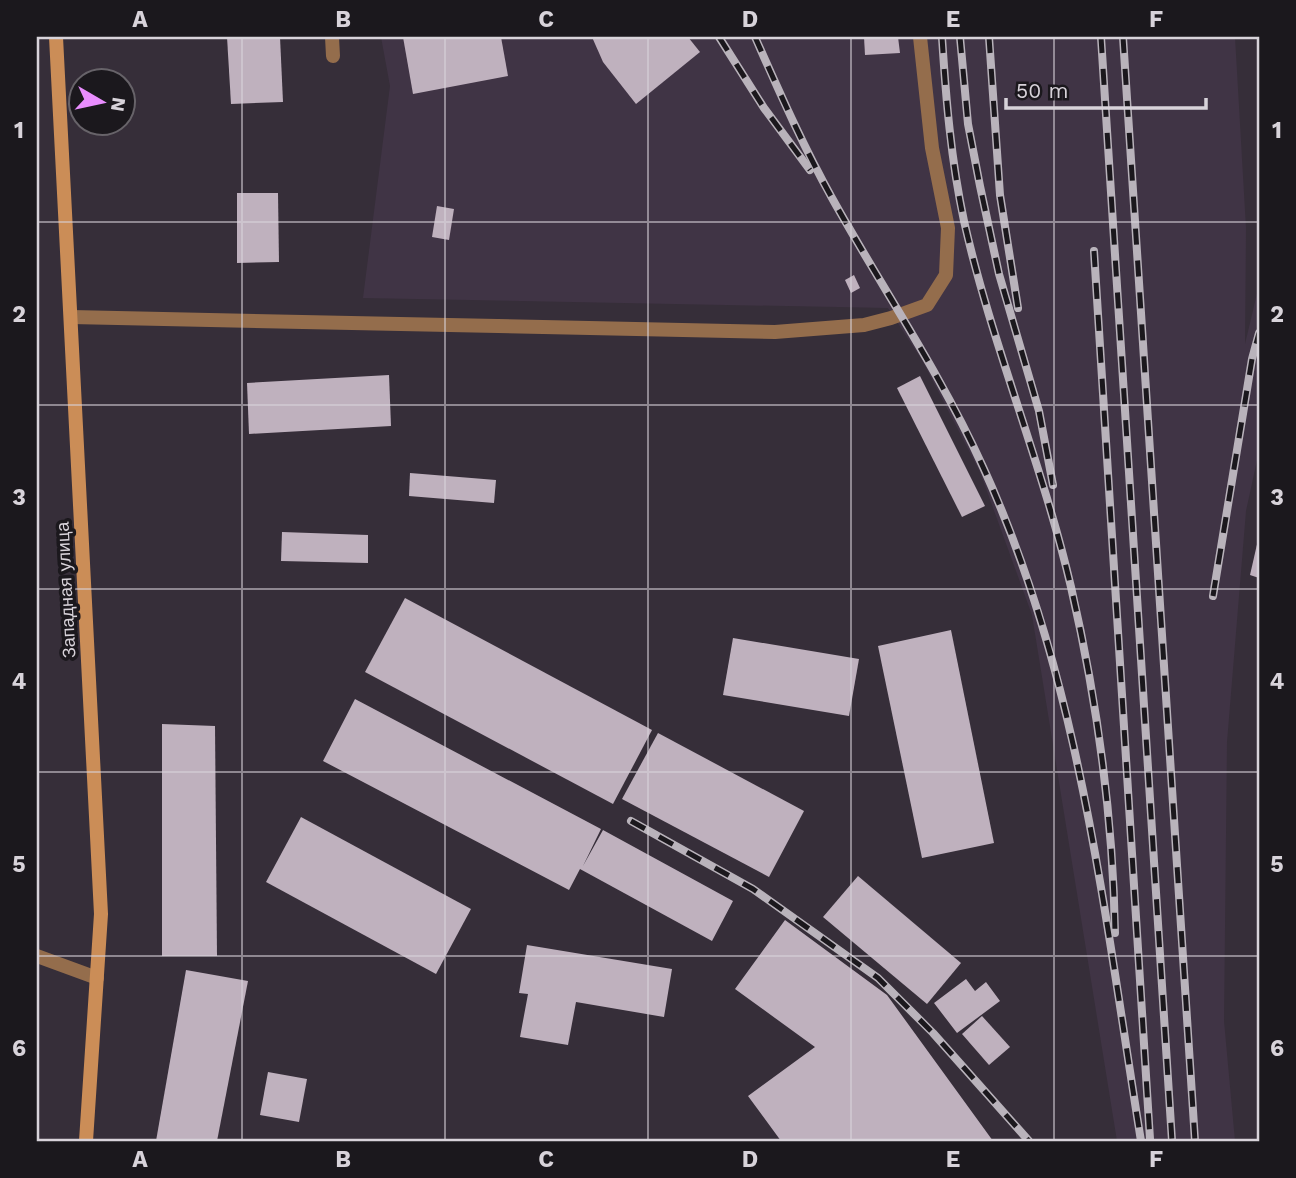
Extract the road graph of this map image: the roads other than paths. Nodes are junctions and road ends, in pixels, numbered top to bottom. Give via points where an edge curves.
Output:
1 (56, 37) edge
2 (332, 37) edge
3 (920, 37) edge
4 (333, 56) dead end
5 (71, 317) junction
6 (37, 956) edge
7 (97, 978) junction
8 (86, 1141) edge

1 - 5 main road, Западная улица
2 - 4 lane
3 - 5 lane via 932,148 948,228 946,275 927,305 891,318 864,325 775,332
5 - 7 main road, Западная улица via 101,914
6 - 7 lane
7 - 8 main road, Западная улица

